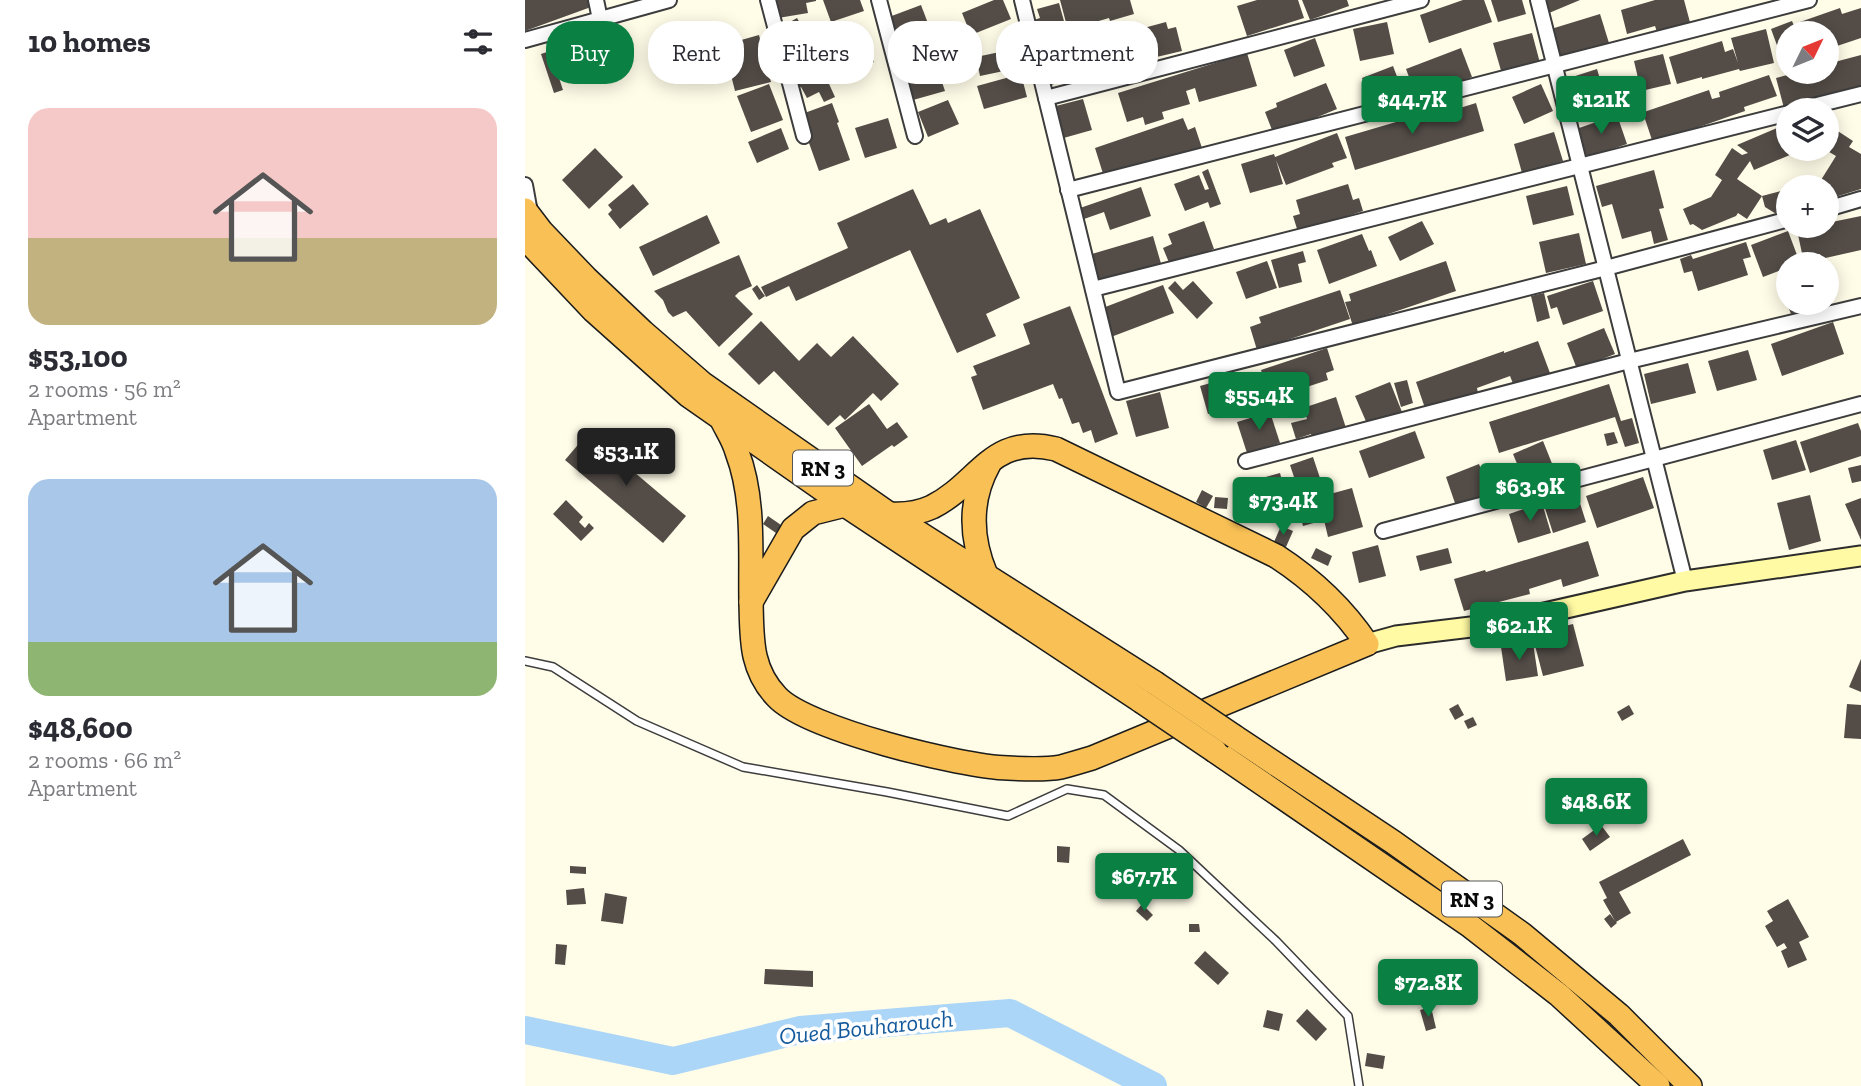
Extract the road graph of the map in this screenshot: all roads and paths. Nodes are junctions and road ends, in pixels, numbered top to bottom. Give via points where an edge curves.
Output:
1 (596, 0) edge
2 (669, 0) edge
3 (768, 0) edge
4 (879, 0) edge
5 (1022, 0) edge
6 (1421, 0) edge
7 (1538, 0) edge
8 (1809, 0) edge
9 (600, 19) junction
10 (525, 40) edge
11 (1554, 64) junction
12 (1861, 94) edge
13 (1046, 99) junction
14 (1839, 100) edge
15 (1776, 116) edge
16 (804, 136) dead end
17 (915, 136) dead end
18 (1579, 166) junction
19 (525, 185) edge
20 (1068, 190) junction
21 (1861, 199) edge
22 (1839, 205) edge
23 (527, 222) edge
24 (1776, 222) edge
25 (1606, 268) junction
26 (1093, 289) junction
27 (1861, 306) edge
28 (1629, 361) junction
29 (1861, 404) edge
30 (722, 419) junction
31 (993, 458) junction
32 (1654, 459) junction
33 (1246, 461) dead end
34 (845, 505) junction
35 (890, 514) junction
36 (1383, 531) dead end
37 (1861, 556) edge
38 (986, 575) junction
39 (1685, 581) junction
40 (751, 602) junction
41 (1367, 644) junction
42 (525, 661) edge
43 (1148, 692) junction
44 (1063, 778) junction
45 (1359, 1086) edge
46 (1658, 1086) edge
47 (1690, 1086) edge

1 - 9 street
2 - 9 street
3 - 16 street
4 - 17 street
5 - 13 street
6 - 13 street
7 - 11 street
8 - 11 street
9 - 10 street
11 - 18 street
11 - 20 street
12 - 14 street
13 - 20 street
15 - 18 street
18 - 25 street
18 - 26 street
19 - 23 street
20 - 26 street
21 - 22 street
23 - 30 highway, RN 3 via 594,311 688,395
23 - 35 highway, RN 3 via 703,384
24 - 25 street
25 - 26 street via 1118,392
25 - 28 street
27 - 28 street
28 - 32 street
28 - 33 street
29 - 32 street
30 - 34 highway, RN 3
30 - 40 highway via 745,481
31 - 35 highway via 934,506
31 - 38 highway via 978,489 974,515 975,541
31 - 41 highway via 1023,446 1056,449 1276,556 1336,603
32 - 36 street
32 - 39 street
34 - 40 highway via 813,513 793,530
34 - 43 highway, RN 3
35 - 38 highway, RN 3
37 - 39 main road
38 - 43 highway, RN 3
39 - 41 main road via 1496,624
40 - 44 highway via 754,657 766,683 778,699 807,717 875,741 975,765
41 - 44 highway via 1092,758
42 - 44 lane via 553,667 637,721 743,767 1008,816
43 - 46 highway, RN 3, bridge via 1215,751 1469,925 1559,995
43 - 47 highway, RN 3, bridge via 1235,737 1523,934 1619,1015
44 - 45 lane via 1104,795 1179,850 1276,941 1348,1016

